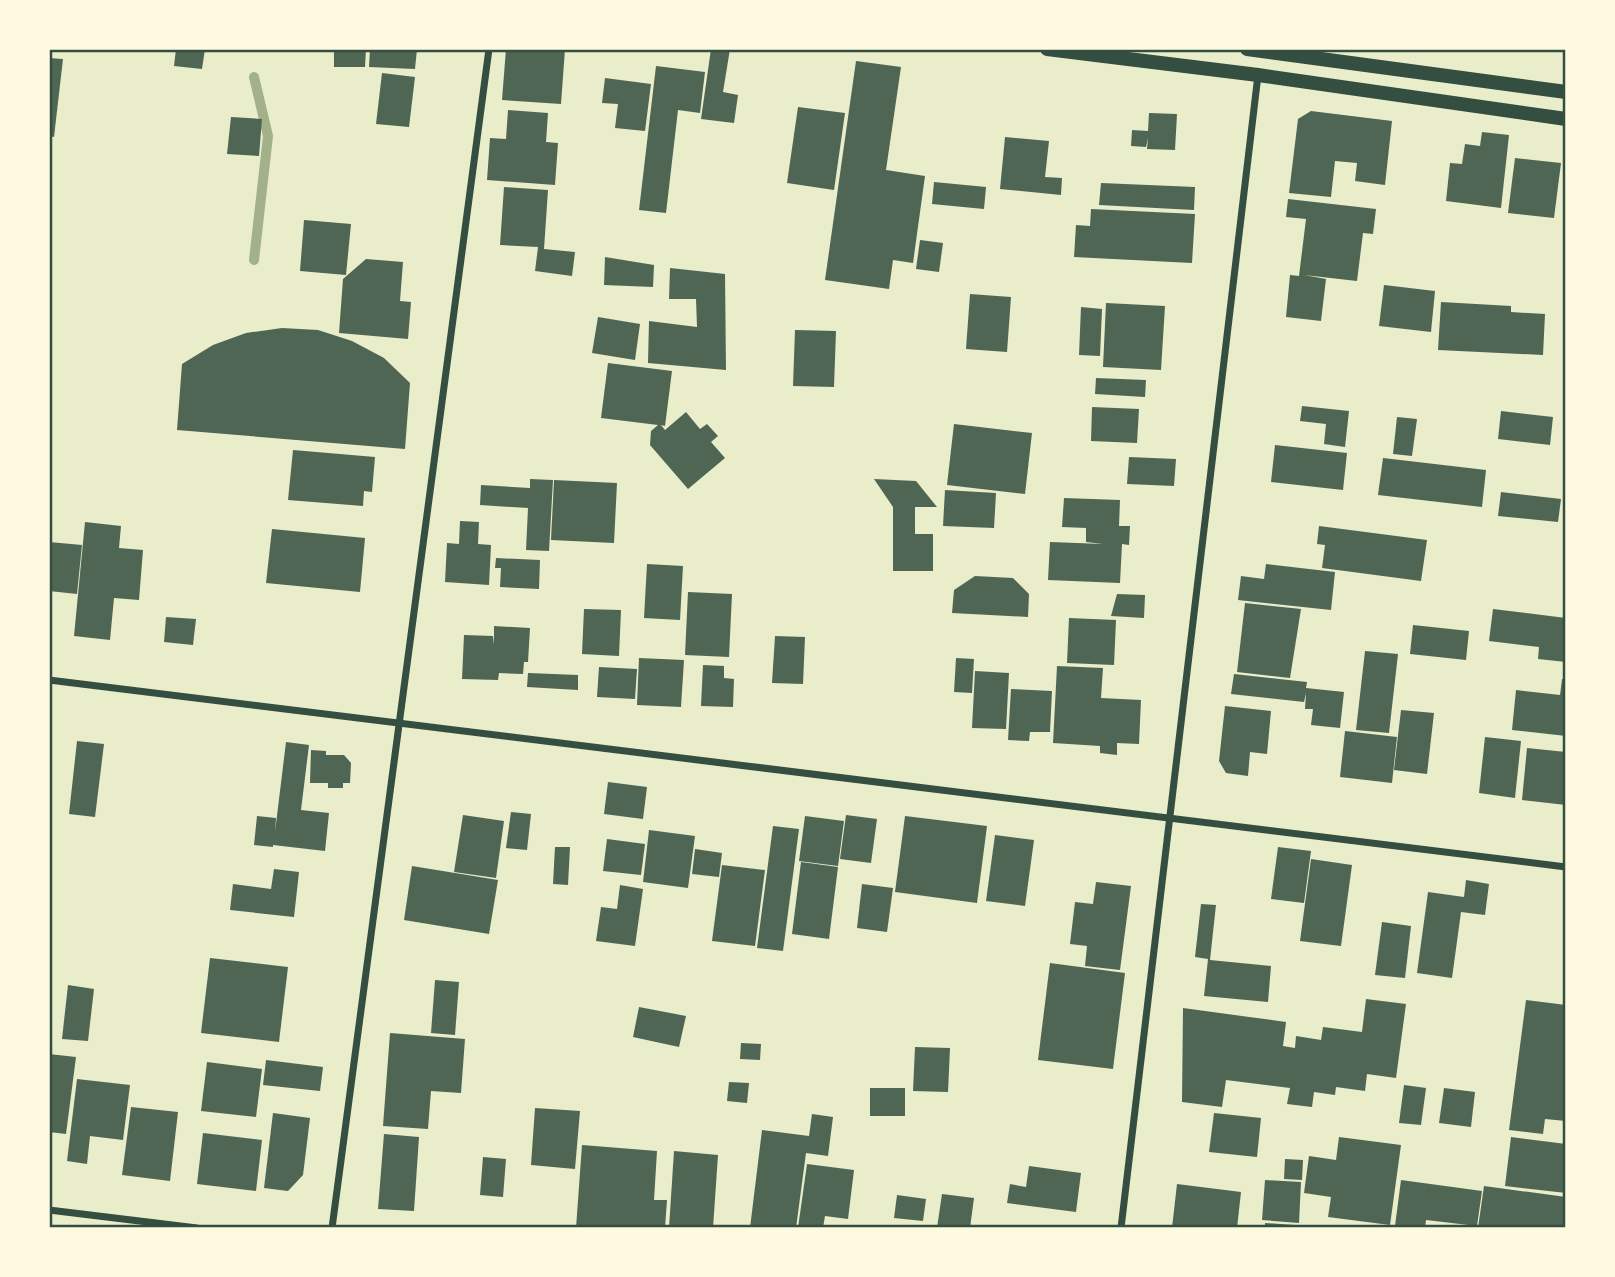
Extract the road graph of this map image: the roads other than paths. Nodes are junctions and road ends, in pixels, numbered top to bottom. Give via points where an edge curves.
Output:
1 (489, 49) edge
2 (1047, 49) edge
3 (1255, 49) edge
4 (1258, 75) junction
5 (1566, 92) edge
6 (1566, 119) edge
7 (49, 680) edge
8 (399, 723) junction
9 (1170, 818) junction
10 (1566, 867) edge
11 (49, 1210) edge
12 (197, 1228) edge
13 (332, 1228) edge
14 (1121, 1228) edge

1 - 8 street
2 - 4 main road
3 - 5 main road
4 - 6 main road
4 - 9 street
7 - 8 street
8 - 9 street
8 - 13 street
9 - 10 street
9 - 14 street
11 - 12 street

